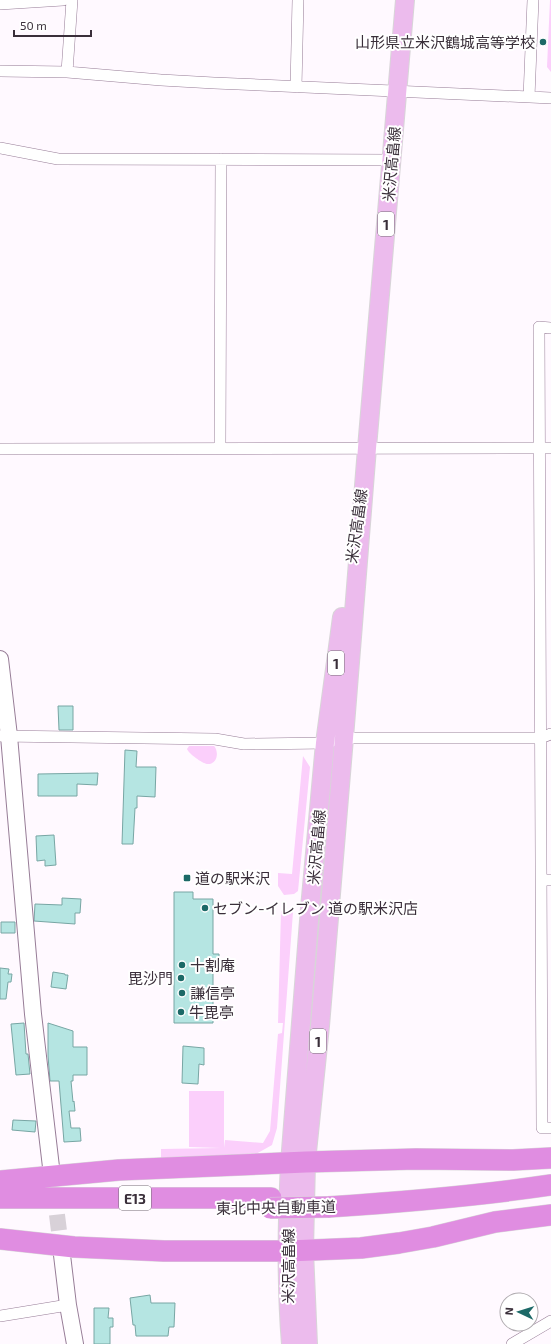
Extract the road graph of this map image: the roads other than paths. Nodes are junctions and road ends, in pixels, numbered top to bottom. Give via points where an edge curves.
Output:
1 (63, 0) edge
2 (72, 0) edge
3 (298, 0) edge
4 (405, 0) edge
5 (533, 0) edge
6 (0, 4) edge
7 (0, 71) edge
8 (67, 72) junction
9 (296, 88) junction
10 (397, 92) junction
11 (529, 97) junction
12 (551, 98) edge
13 (0, 148) edge
14 (221, 159) junction
15 (392, 160) junction
16 (551, 328) edge
17 (220, 448) junction
18 (367, 448) junction
19 (551, 448) edge
20 (0, 449) edge
21 (539, 449) junction
22 (0, 659) edge
23 (551, 734) edge
24 (4, 736) edge
25 (344, 738) junction
26 (540, 738) junction
27 (325, 743) junction
28 (546, 880) edge
29 (551, 1128) edge
30 (551, 1158) edge
31 (298, 1163) junction
32 (51, 1167) tunnel mouth
33 (551, 1174) edge
34 (0, 1181) edge
35 (551, 1185) edge
36 (0, 1198) edge
37 (328, 1201) junction
38 (270, 1203) junction
39 (0, 1208) edge
40 (551, 1215) edge
41 (0, 1239) edge
42 (296, 1251) junction
43 (62, 1255) tunnel mouth
44 (68, 1305) junction
45 (0, 1316) edge
46 (551, 1321) edge
47 (75, 1344) edge
48 (291, 1344) edge
49 (308, 1344) edge
50 (512, 1344) edge

1 - 6 street
2 - 8 street
3 - 9 street
4 - 10 main road, 米沢高畠線 / 1
5 - 11 street
7 - 8 street
8 - 9 street
9 - 10 street
10 - 11 street
10 - 15 main road, 米沢高畠線 / 1
11 - 12 street
13 - 14 street via 58,159
14 - 15 street
14 - 17 street
15 - 18 main road, 米沢高畠線 / 1
16 - 21 street via 539,327
17 - 18 street
17 - 20 street
18 - 21 street
18 - 25 main road, 米沢高畠線 / 1
18 - 27 main road, 米沢高畠線 / 1
19 - 21 street
21 - 26 street
22 - 24 street
23 - 26 street
24 - 27 street via 215,739 244,744
24 - 32 street
25 - 26 street
25 - 27 street
25 - 31 main road, 米沢高畠線 / 1 via 320,1018
26 - 28 street
27 - 31 main road, 米沢高畠線 / 1 via 310,908
28 - 29 street via 542,1128
30 - 31 highway
31 - 34 highway via 119,1170
31 - 42 main road, 米沢高畠線 / 1
33 - 37 highway, 東北中央自動車道 / E13
35 - 37 highway, 東北中央自動車道 / E13 via 430,1200
36 - 38 highway, 東北中央自動車道 / E13
37 - 38 highway, 東北中央自動車道 / E13, bridge
38 - 39 highway, 東北中央自動車道 / E13
40 - 42 highway via 495,1222 399,1243 361,1248
41 - 42 highway via 74,1247
42 - 48 main road, 米沢高畠線 / 1 via 288,1313
42 - 49 main road, 米沢高畠線 / 1
43 - 44 street
44 - 45 street
44 - 47 street
46 - 50 street

